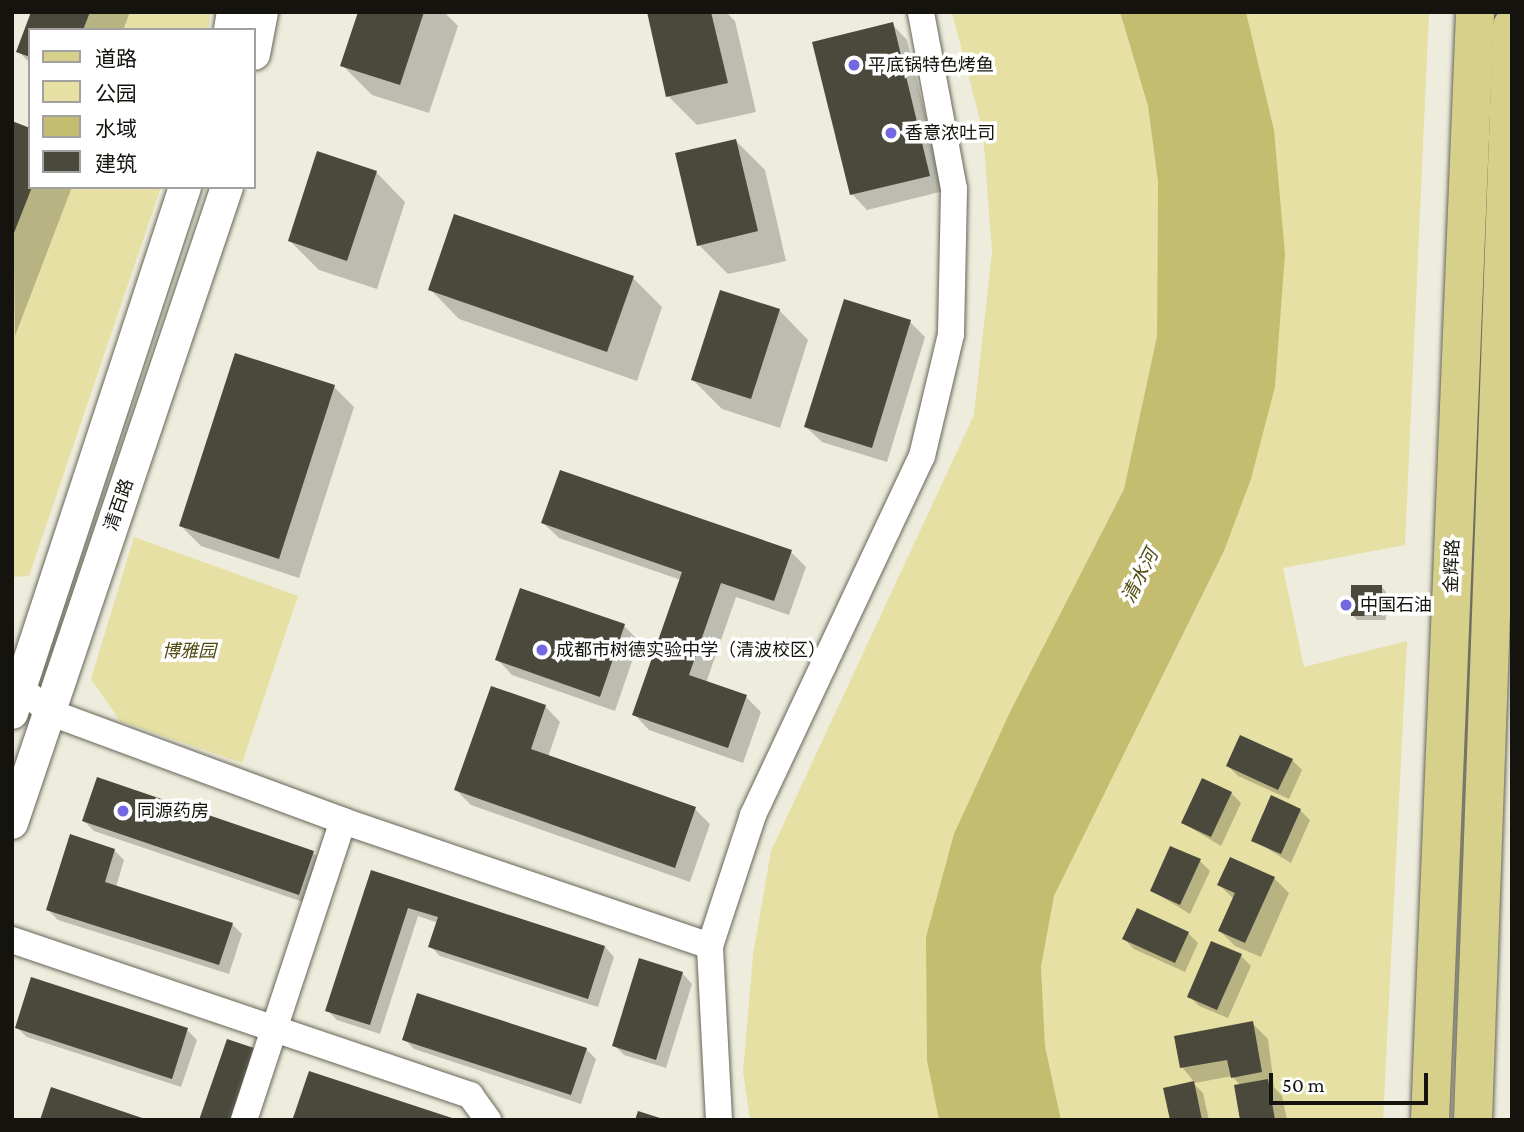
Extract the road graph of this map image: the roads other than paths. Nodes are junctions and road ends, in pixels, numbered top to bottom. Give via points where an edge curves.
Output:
1 (262, 12) edge
2 (921, 12) edge
3 (1475, 12) edge
4 (1512, 27) edge
5 (256, 44) edge
6 (184, 189) edge
7 (225, 189) edge
8 (15, 694) edge
9 (49, 712) junction
10 (343, 821) junction
11 (12, 823) edge
12 (12, 940) edge
13 (710, 946) junction
14 (275, 1029) junction
15 (244, 1120) edge
16 (488, 1120) edge
17 (719, 1120) edge
18 (1430, 1120) edge
19 (1473, 1120) edge

1 - 5 street
2 - 13 street via 954,189 951,334 922,457 753,815
3 - 18 main road, 金辉路
4 - 19 main road
6 - 8 street, 清百路
7 - 9 street, 清百路
8 - 9 street
9 - 10 street
9 - 11 street, 清百路
10 - 13 street
10 - 14 street
12 - 14 street
13 - 17 street
14 - 15 street
14 - 16 street via 470,1094

